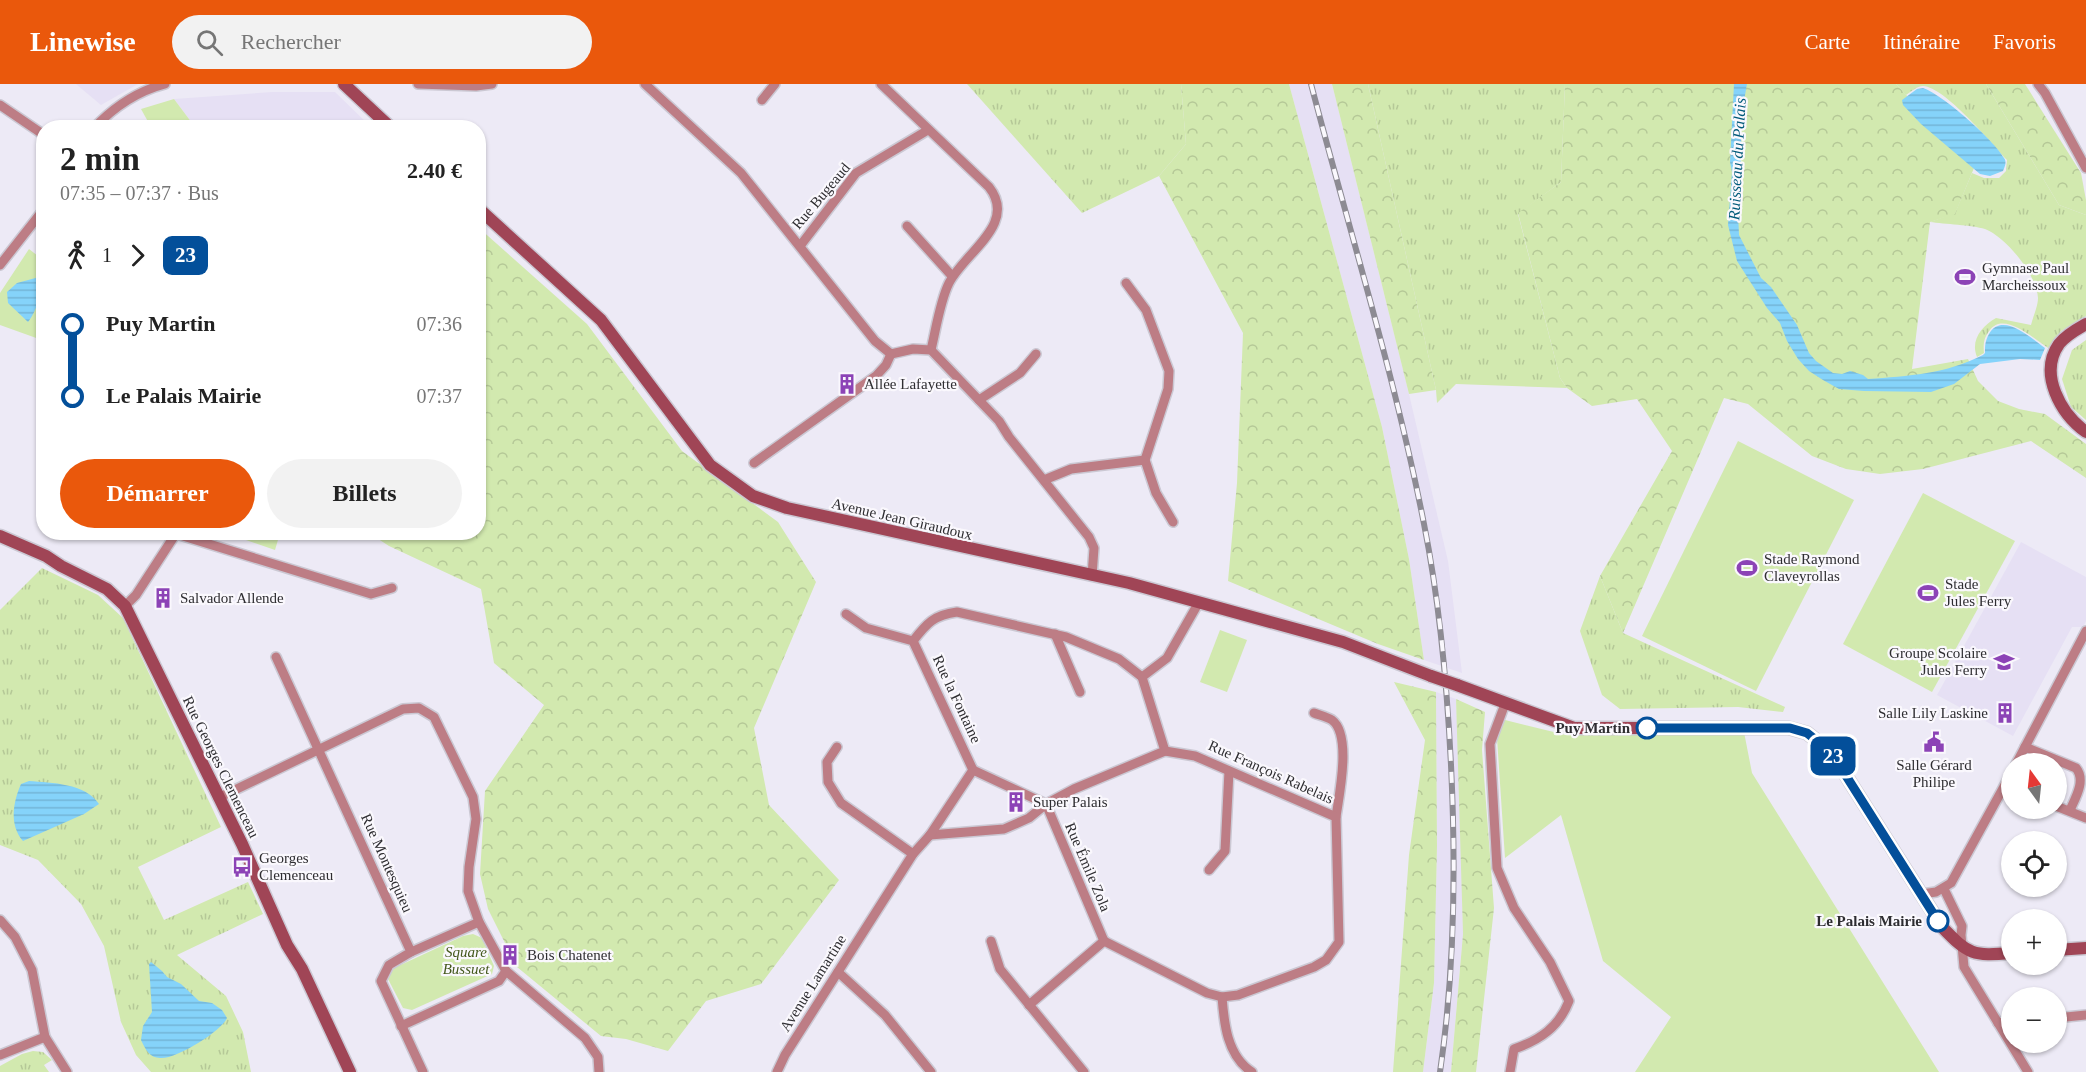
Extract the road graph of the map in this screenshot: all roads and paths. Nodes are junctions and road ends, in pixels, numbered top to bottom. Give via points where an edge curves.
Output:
1 (165, 84) edge
2 (344, 84) edge
3 (418, 84) edge
4 (492, 84) edge
5 (645, 84) edge
6 (776, 84) edge
7 (881, 84) edge
8 (2038, 84) edge
9 (762, 100) dead end
10 (0, 105) edge
11 (102, 120) edge
12 (382, 120) edge
13 (36, 130) edge
14 (928, 130) junction
15 (2086, 168) edge
16 (486, 215) edge
17 (36, 219) edge
18 (907, 226) dead end
19 (800, 246) junction
20 (0, 264) edge
21 (952, 276) junction
22 (1126, 283) dead end
23 (2086, 324) edge
24 (931, 350) junction
25 (891, 354) junction
26 (1036, 354) dead end
27 (979, 400) junction
28 (2086, 432) edge
29 (1145, 460) junction
30 (754, 464) dead end
31 (1044, 480) junction
32 (1173, 522) dead end
33 (0, 536) edge
34 (169, 540) edge
35 (193, 540) edge
36 (1092, 576) junction
37 (392, 588) dead end
38 (1199, 602) junction
39 (125, 606) junction
40 (846, 614) dead end
41 (2086, 631) edge
42 (1055, 634) junction
43 (913, 641) junction
44 (276, 657) dead end
45 (1142, 677) junction
46 (1080, 692) dead end
47 (1505, 704) junction
48 (1314, 713) dead end
49 (837, 747) dead end
50 (2025, 747) junction
51 (319, 749) junction
52 (1165, 751) junction
53 (2022, 753) edge
54 (973, 770) junction
55 (1229, 771) junction
56 (218, 798) junction
57 (2001, 800) edge
58 (1046, 804) junction
59 (2067, 809) edge
60 (2070, 810) junction
61 (1336, 817) junction
62 (2086, 818) edge
63 (930, 835) junction
64 (913, 854) junction
65 (1209, 870) dead end
66 (1944, 888) junction
67 (1922, 894) junction
68 (0, 920) edge
69 (479, 922) junction
70 (991, 941) dead end
71 (1104, 941) junction
72 (1963, 948) junction
73 (2086, 948) edge
74 (2067, 949) edge
75 (411, 952) junction
76 (2001, 953) edge
77 (506, 970) junction
78 (838, 972) junction
79 (1222, 997) junction
80 (1029, 1005) junction
81 (2086, 1015) edge
82 (2067, 1017) edge
83 (1998, 1023) junction
84 (2001, 1023) edge
85 (401, 1026) junction
86 (45, 1037) junction
87 (0, 1055) edge
88 (67, 1072) edge
89 (350, 1072) edge
90 (423, 1072) edge
91 (599, 1072) edge
92 (777, 1072) edge
93 (931, 1072) edge
94 (1084, 1072) edge
95 (1252, 1072) edge
96 (1510, 1072) edge
97 (2028, 1072) edge

1 - 11 street via 113,108
2 - 12 street
3 - 4 street
5 - 19 street via 741,173
6 - 9 street
7 - 14 street
8 - 15 street
10 - 13 street
14 - 19 street, Rue Bugeaud via 856,173
14 - 21 street via 997,196 999,210 994,226
16 - 36 street, Avenue Jean Giraudoux via 601,320 710,465 753,496 787,508
17 - 20 street
18 - 21 street
19 - 25 street via 875,341
21 - 24 street
22 - 29 street via 1146,310 1169,370 1168,389
23 - 28 street via 2059,345 2051,380 2058,401
24 - 25 street
24 - 27 street
25 - 30 street via 876,376
26 - 27 street via 1020,373
27 - 31 street
29 - 31 street via 1071,470
29 - 32 street via 1156,493
31 - 36 street via 1089,537 1094,548
33 - 39 street, Rue Georges Clemenceau via 107,589
34 - 39 street
35 - 37 street via 371,594
36 - 38 street, Avenue Jean Giraudoux
38 - 45 street via 1167,658
38 - 47 street, Avenue Jean Giraudoux, bridge via 1343,642
39 - 56 street, Rue Georges Clemenceau
40 - 43 street via 866,628
41 - 50 street
42 - 43 street via 957,612 941,614
42 - 45 street via 1119,659
42 - 46 street
43 - 54 street, Rue la Fontaine
44 - 51 street, Rue Montesquieu
45 - 52 street
47 - 67 street, Avenue Jean Giraudoux via 1574,728 1749,727 1790,728 1807,733 1831,752
47 - 96 street via 1490,744 1497,868 1514,908 1550,962 1569,1000 1565,1013 1550,1031 1514,1049
48 - 61 street via 1332,720 1339,730 1341,778
49 - 64 street via 827,762 828,782 841,803
50 - 53 street
50 - 60 street via 2081,772 2083,780
51 - 56 street
51 - 69 street via 403,709 419,708 434,717 473,797 476,819 468,891
51 - 75 street, Rue Montesquieu
52 - 55 street, Rue François Rabelais via 1195,756
52 - 58 street
54 - 58 street
54 - 63 street
55 - 61 street, Rue François Rabelais
55 - 65 street via 1225,851
56 - 89 street, Rue Georges Clemenceau
57 - 66 street via 1951,883
58 - 63 street via 1029,818 1004,829
58 - 71 street, Rue Émile Zola
59 - 60 street
60 - 62 street
61 - 79 street, Rue François Rabelais via 1339,942 1326,960 1314,968
63 - 64 street
64 - 78 street, Avenue Lamartine
66 - 67 street
66 - 72 street via 1962,926
67 - 72 street, Avenue Jean Giraudoux via 1942,927
68 - 86 street via 15,937 32,970
69 - 75 street
69 - 77 street
70 - 80 street via 1000,969
71 - 79 street
71 - 80 street
72 - 76 street via 1979,954
72 - 83 street via 1964,967
73 - 74 street
75 - 85 street via 389,965 381,981
77 - 85 street via 499,981
77 - 91 street via 585,1038 598,1057
78 - 92 street, Avenue Lamartine
78 - 93 street via 885,1015
79 - 95 street via 1232,1048
80 - 94 street
81 - 82 street
83 - 84 street
83 - 97 street
85 - 90 street
86 - 87 street
86 - 88 street

